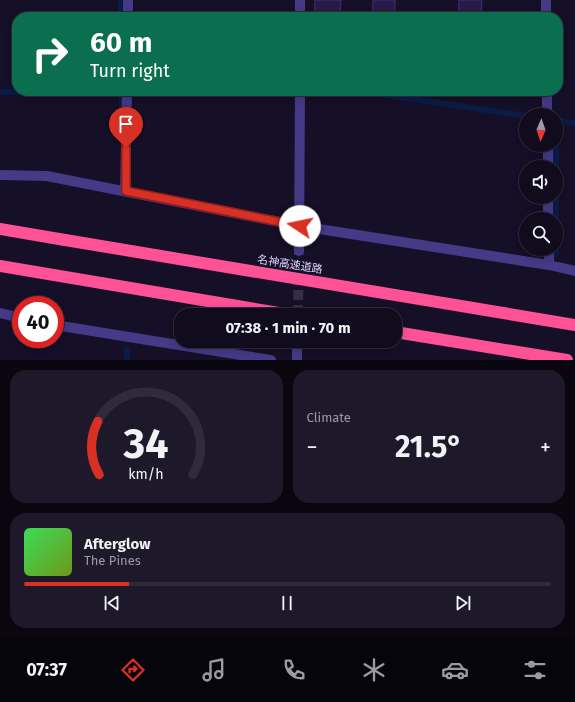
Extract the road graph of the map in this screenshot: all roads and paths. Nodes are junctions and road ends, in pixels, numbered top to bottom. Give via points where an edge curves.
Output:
1 (128, 0) edge
2 (300, 0) edge
3 (546, 0) edge
4 (128, 12) edge
5 (300, 12) edge
6 (546, 12) edge
7 (127, 96) edge
8 (300, 96) edge
9 (547, 96) edge
10 (547, 108) edge
11 (0, 175) edge
12 (126, 191) junction
13 (300, 226) junction
14 (0, 229) edge
15 (299, 250) tunnel mouth
16 (549, 256) edge
17 (549, 265) junction
18 (0, 266) edge
19 (575, 271) edge
20 (250, 308) edge
21 (0, 313) edge
22 (12, 316) edge
23 (575, 325) edge
24 (64, 326) edge
25 (402, 333) edge
26 (297, 348) edge
27 (271, 360) edge
28 (297, 360) edge
29 (567, 360) edge

1 - 4 street
2 - 5 street
3 - 6 street
7 - 12 street
8 - 13 street
9 - 10 street
11 - 12 street via 47,176
12 - 13 street
13 - 15 street
13 - 17 street
14 - 23 highway, 名神高速道路, bridge
16 - 17 street
17 - 19 street
18 - 20 highway
21 - 22 street
24 - 27 street
25 - 29 highway
26 - 28 street

